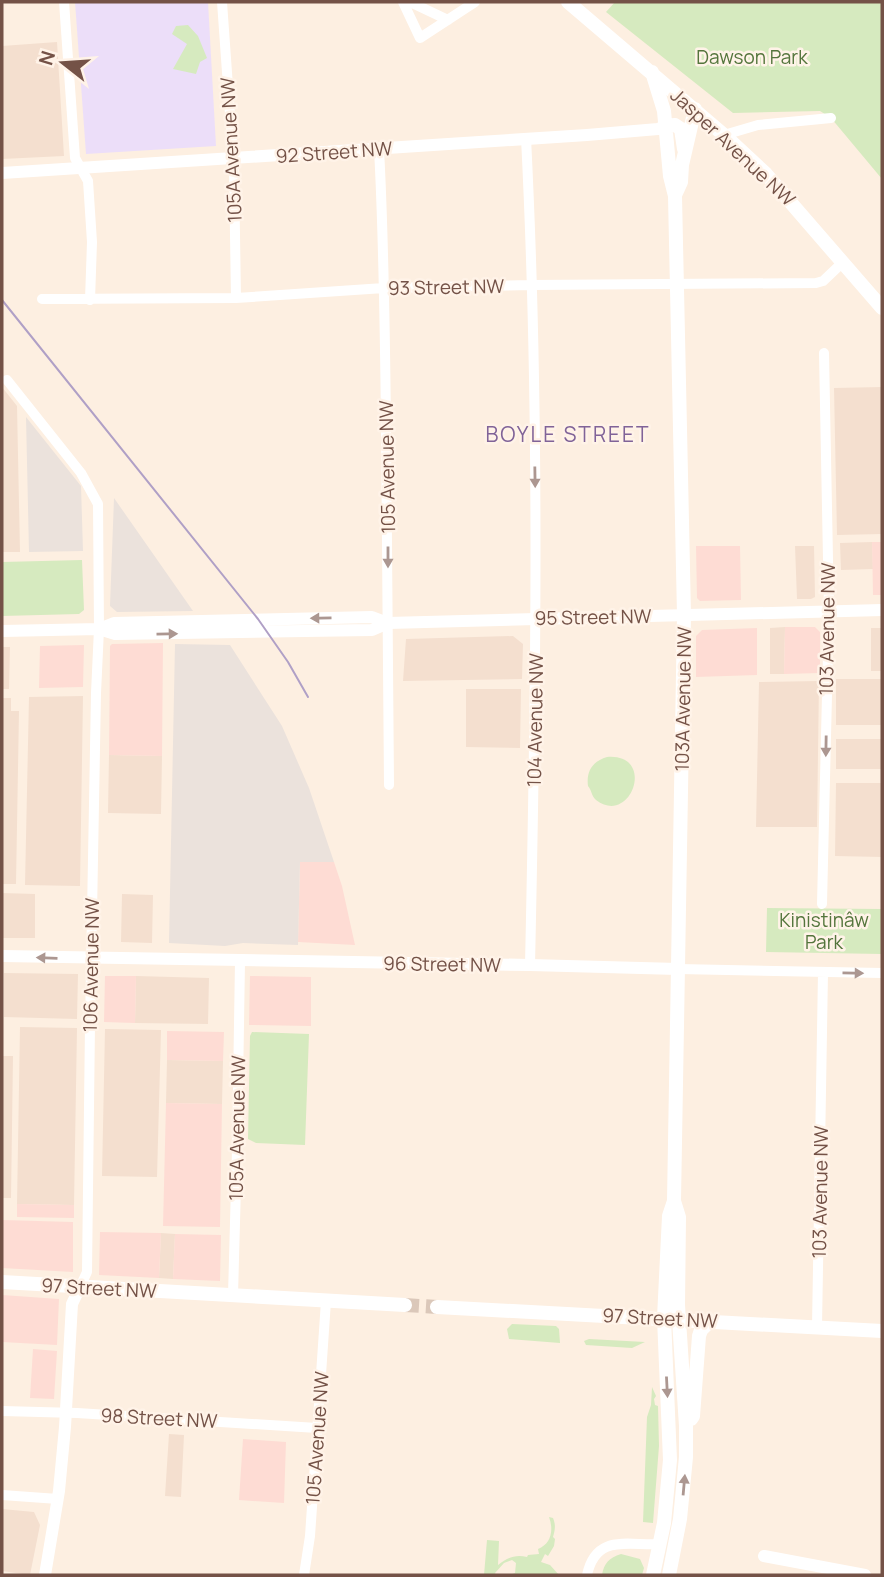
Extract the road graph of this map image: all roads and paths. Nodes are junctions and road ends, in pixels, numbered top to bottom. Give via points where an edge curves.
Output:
1 (64, 2) edge
2 (222, 2) edge
3 (402, 2) edge
4 (410, 2) edge
5 (475, 2) edge
6 (568, 2) edge
7 (449, 20) junction
8 (652, 72) junction
9 (695, 109) junction
10 (831, 118) dead end
11 (665, 126) junction
12 (724, 135) junction
13 (526, 138) junction
14 (379, 149) junction
15 (685, 153) junction
16 (233, 159) junction
17 (80, 168) junction
18 (2, 173) edge
19 (675, 196) junction
20 (843, 262) junction
21 (676, 284) junction
22 (531, 285) junction
23 (384, 288) junction
24 (236, 298) junction
25 (42, 299) dead end
26 (90, 300) junction
27 (882, 308) edge
28 (824, 354) dead end
29 (7, 380) dead end
30 (882, 610) edge
31 (829, 611) junction
32 (684, 615) junction
33 (536, 618) junction
34 (388, 623) junction
35 (99, 629) junction
36 (2, 631) edge
37 (389, 785) dead end
38 (822, 904) dead end
39 (2, 956) edge
40 (92, 959) junction
41 (240, 961) junction
42 (530, 965) junction
43 (678, 969) junction
44 (823, 972) junction
45 (882, 973) edge
46 (2, 1282) edge
47 (79, 1287) junction
48 (233, 1295) junction
49 (326, 1301) junction
50 (405, 1305) tunnel mouth
51 (437, 1307) tunnel mouth
52 (672, 1319) junction
53 (710, 1321) junction
54 (817, 1327) junction
55 (882, 1331) edge
56 (2, 1411) edge
57 (65, 1414) junction
58 (686, 1426) junction
59 (317, 1428) junction
60 (2, 1495) edge
61 (58, 1499) junction
62 (676, 1543) junction
63 (660, 1544) junction
64 (764, 1556) dead end
65 (588, 1571) edge
66 (45, 1575) edge
67 (304, 1575) edge
68 (653, 1575) edge
69 (669, 1575) edge
70 (865, 1575) edge

1 - 17 street via 75,158
2 - 16 street, 105A Avenue NW
3 - 7 street via 420,38
4 - 7 street
5 - 7 street
6 - 8 main road, Jasper Avenue NW
8 - 9 main road, Jasper Avenue NW
8 - 11 main road, 103A Avenue NW
9 - 12 main road, Jasper Avenue NW
9 - 15 main road, 103A Avenue NW
10 - 12 street via 758,125
11 - 13 street, 92 Street NW
11 - 15 main road via 681,130
11 - 19 main road, 103A Avenue NW
12 - 20 main road, Jasper Avenue NW via 766,174
13 - 14 street, 92 Street NW
13 - 22 street, 104 Avenue NW
14 - 16 street, 92 Street NW
14 - 23 street, 105 Avenue NW
15 - 19 main road, 103A Avenue NW
16 - 17 street, 92 Street NW
16 - 24 street, 105A Avenue NW
17 - 18 street, 92 Street NW
17 - 26 street via 88,181
19 - 21 main road, 103A Avenue NW
20 - 21 street, 93 Street NW via 816,283
20 - 27 main road, Jasper Avenue NW
21 - 22 street, 93 Street NW
21 - 32 main road, 103A Avenue NW
22 - 23 street, 93 Street NW
22 -> 33 street, 104 Avenue NW
23 - 24 street, 93 Street NW
23 -> 34 street, 105 Avenue NW
24 - 26 street, 93 Street NW
25 - 26 street, 93 Street NW
28 - 31 street, 103 Avenue NW
29 - 35 street, 106 Avenue NW via 82,473 98,504
30 - 31 street, 95 Street NW
31 - 32 street, 95 Street NW
31 -> 38 street, 103 Avenue NW
32 - 33 street, 95 Street NW
32 - 43 main road, 103A Avenue NW
33 - 34 street, 95 Street NW
33 - 42 street, 104 Avenue NW
34 - 35 street, 95 Street NW via 372,629 331,631 116,634
34 - 37 street, 105 Avenue NW
35 - 36 street, 95 Street NW
35 - 40 street, 106 Avenue NW
40 -> 39 street, 96 Street NW
40 - 41 street, 96 Street NW
40 - 47 street, 106 Avenue NW via 87,1272
41 - 42 street, 96 Street NW
41 - 48 street, 105A Avenue NW
42 - 43 street, 96 Street NW
43 - 44 street, 96 Street NW
43 - 52 main road, 103A Avenue NW via 674,1201 670,1216
44 -> 45 street, 96 Street NW
44 - 54 street, 103 Avenue NW
46 - 47 main road, 97 Street NW
47 - 48 main road, 97 Street NW
47 - 57 street, 106 Avenue NW via 72,1304
48 - 49 main road, 97 Street NW
49 - 50 main road, 97 Street NW
49 - 59 street, 105 Avenue NW
51 - 52 main road, 97 Street NW
52 - 53 main road, 97 Street NW
52 - 58 main road, 103A Avenue NW
52 -> 63 main road, 103A Avenue NW via 670,1460
53 - 54 main road, 97 Street NW
53 - 58 main road via 699,1336 693,1416
54 - 55 main road, 97 Street NW
56 - 57 street, 98 Street NW
57 - 59 street, 98 Street NW
57 - 61 street, 106 Avenue NW
62 -> 58 main road, 103A Avenue NW via 684,1493
59 - 67 street, 105 Avenue NW
60 - 61 street
61 - 66 street, 106 Avenue NW
62 - 63 street
62 - 69 main road, 103A Avenue NW
63 - 65 street via 609,1545 594,1556
63 - 68 main road, 103A Avenue NW
64 - 70 street

